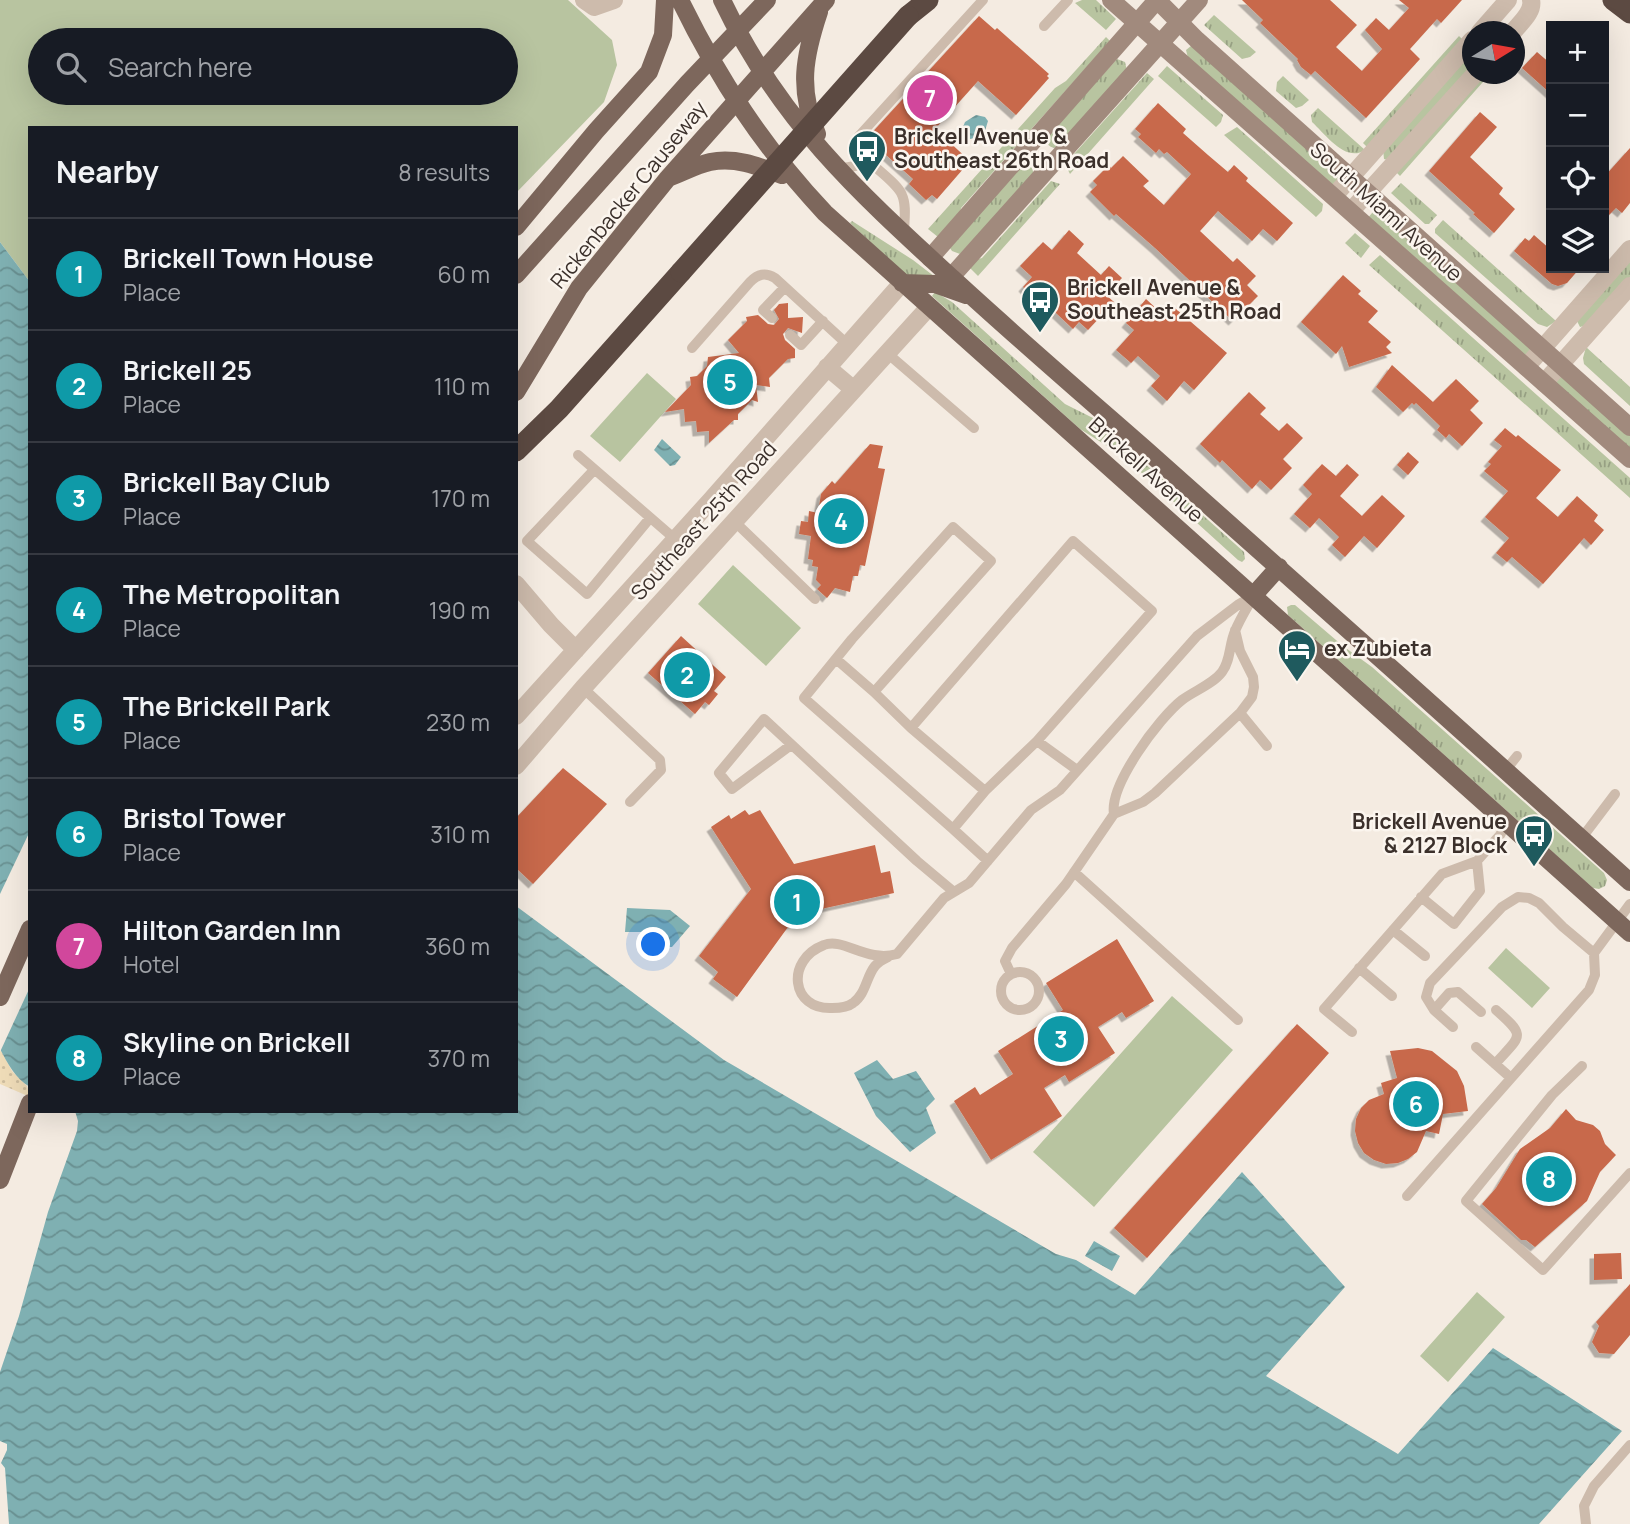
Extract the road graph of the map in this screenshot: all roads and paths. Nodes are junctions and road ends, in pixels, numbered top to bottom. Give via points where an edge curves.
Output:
1 (584, 0) edge
2 (614, 0) edge
3 (665, 0) edge
4 (680, 0) edge
5 (722, 0) edge
6 (767, 0) edge
7 (928, 0) edge
8 (983, 0) edge
9 (1068, 0) edge
10 (1111, 0) edge
11 (1157, 0) edge
12 (1199, 0) edge
13 (1508, 0) edge
14 (1531, 0) edge
15 (1613, 0) edge
16 (823, 3) edge
17 (912, 8) edge
18 (1630, 13) edge
19 (1490, 21) edge
20 (1522, 21) edge
21 (1180, 22) junction
22 (1137, 23) junction
23 (1044, 26) dead end
24 (737, 32) junction
25 (1160, 44) junction
26 (1462, 51) edge
27 (710, 58) junction
28 (761, 72) junction
29 (1466, 84) edge
30 (736, 101) junction
31 (1032, 143) junction
32 (832, 163) junction
33 (872, 163) junction
34 (1053, 163) junction
35 (668, 177) junction
36 (1351, 177) junction
37 (794, 180) junction
38 (1368, 192) junction
39 (1334, 196) junction
40 (1351, 211) junction
41 (518, 225) edge
42 (904, 234) junction
43 (1630, 249) edge
44 (930, 258) junction
45 (518, 273) edge
46 (951, 277) junction
47 (902, 283) junction
48 (1630, 286) edge
49 (785, 287) junction
50 (974, 298) junction
51 (929, 307) junction
52 (772, 318) dead end
53 (822, 321) junction
54 (790, 335) dead end
55 (847, 344) junction
56 (692, 348) dead end
57 (1542, 348) junction
58 (887, 353) junction
59 (1560, 365) junction
60 (827, 367) junction
61 (1526, 367) junction
62 (1544, 383) junction
63 (518, 389) edge
64 (853, 390) junction
65 (1630, 427) edge
66 (974, 428) dead end
67 (518, 449) edge
68 (578, 455) dead end
69 (1630, 459) edge
70 (594, 470) junction
71 (711, 500) junction
72 (650, 517) junction
73 (734, 522) junction
74 (675, 539) junction
75 (1279, 567) junction
76 (518, 586) edge
77 (1253, 596) junction
78 (815, 599) dead end
79 (1235, 629) junction
80 (594, 630) junction
81 (576, 650) junction
82 (616, 652) junction
83 (836, 659) junction
84 (583, 688) junction
85 (874, 692) junction
86 (1240, 713) junction
87 (518, 714) edge
88 (911, 728) junction
89 (1037, 741) junction
90 (791, 745) junction
91 (1267, 746) dead end
92 (1517, 756) dead end
93 (518, 764) edge
94 (1077, 770) junction
95 (1505, 771) junction
96 (985, 791) junction
97 (1615, 794) dead end
98 (631, 802) dead end
99 (1114, 814) junction
100 (1507, 823) junction
101 (953, 829) junction
102 (1581, 839) junction
103 (988, 861) junction
104 (1477, 861) junction
105 (1074, 872) junction
106 (1630, 882) edge
107 (954, 892) junction
108 (1422, 897) junction
109 (1630, 904) edge
110 (1623, 927) edge
111 (1393, 930) junction
112 (28, 934) edge
113 (1594, 953) junction
114 (1425, 956) dead end
115 (888, 957) junction
116 (1359, 968) junction
117 (1011, 974) dead end
118 (1392, 996) dead end
119 (0, 997) edge
120 (1434, 1010) junction
121 (1496, 1010) dead end
122 (1481, 1012) dead end
123 (1238, 1020) dead end
124 (1453, 1027) dead end
125 (1352, 1032) dead end
126 (1476, 1047) dead end
127 (1495, 1064) junction
128 (1582, 1066) dead end
129 (1511, 1078) junction
130 (28, 1108) edge
131 (1630, 1173) edge
132 (0, 1180) edge
133 (1407, 1196) dead end
134 (1630, 1445) edge
135 (1586, 1524) edge

1 - 2 street via 594,7
3 - 41 main road via 663,35 649,72
4 - 27 main road, Brickell Avenue
5 - 24 main road, Brickell Avenue
6 - 24 main road, Rickenbacker Causeway
7 - 17 highway
8 - 33 lane via 859,136 859,148
9 - 23 lane
10 - 22 main road, South Miami Avenue
11 - 21 main road, South Miami Avenue
11 - 22 main road
12 - 21 main road
13 - 19 street
14 - 20 street
15 - 18 highway
16 - 28 main road, Rickenbacker Causeway
16 - 32 main road via 807,50 804,87 810,118
17 - 67 highway, bridge via 559,409
21 - 25 main road
21 - 36 main road, South Miami Avenue
22 - 25 main road, South Miami Avenue
22 - 31 main road
24 - 27 main road, Rickenbacker Causeway
24 - 28 main road, Brickell Avenue
25 - 34 main road
25 - 39 main road, South Miami Avenue
26 - 36 street
27 - 30 main road, Brickell Avenue
27 - 45 main road, Rickenbacker Causeway
28 - 30 main road, Rickenbacker Causeway
28 - 32 main road, Brickell Avenue
29 - 38 street
30 - 35 main road, Rickenbacker Causeway
30 - 37 main road, Brickell Avenue
31 - 34 main road
31 - 44 main road
32 - 33 lane
32 - 42 main road, Brickell Avenue
33 - 42 lane via 903,196
34 - 46 main road
35 - 37 main road via 709,162 734,160
35 - 63 main road, Rickenbacker Causeway via 579,288
36 - 38 main road, South Miami Avenue
36 - 39 street
37 - 47 main road, Brickell Avenue
38 - 40 street
38 - 57 main road, South Miami Avenue
39 - 40 main road, South Miami Avenue
40 - 61 main road, South Miami Avenue
42 - 44 main road, Brickell Avenue
43 - 57 street
44 - 46 main road, Brickell Avenue
46 - 50 main road, Brickell Avenue
47 - 50 main road via 935,284
47 - 51 main road, Brickell Avenue
47 - 55 street, Southeast 25th Road
48 - 59 street
49 - 52 lane via 763,310
49 - 53 lane
49 - 56 lane via 766,274 754,278
50 - 75 main road, Brickell Avenue
51 - 58 street, Southeast 25th Road
51 - 77 main road, Brickell Avenue
53 - 54 lane via 801,345
53 - 55 lane
55 - 60 street, Southeast 25th Road
57 - 59 main road, South Miami Avenue
57 - 61 street
58 - 64 street, Southeast 25th Road
58 - 66 lane
59 - 62 street
59 - 65 main road, South Miami Avenue
60 - 64 street
60 - 71 street, Southeast 25th Road
61 - 62 main road, South Miami Avenue
62 - 69 main road, South Miami Avenue
64 - 73 street, Southeast 25th Road
68 - 70 lane
70 - 72 lane
70 - 72 lane via 527,541 587,594
71 - 73 street
71 - 74 street, Southeast 25th Road
72 - 74 lane
73 - 78 lane
73 - 82 street, Southeast 25th Road
74 - 80 street, Southeast 25th Road
75 - 77 main road
75 - 95 main road, Brickell Avenue
76 - 81 street
77 - 79 lane
77 - 94 lane via 1197,636
77 - 100 main road, Brickell Avenue
79 - 86 lane via 1254,687
79 - 99 lane via 1222,673 1182,701 1149,733 1117,795
80 - 81 street, Southeast 25th Road
80 - 82 street
81 - 87 street, Southeast 25th Road
82 - 84 street, Southeast 25th Road
83 - 85 lane
83 - 85 lane via 953,527 991,561
83 - 101 lane via 804,698
84 - 93 street, Southeast 25th Road
84 - 98 lane via 660,760 661,770
85 - 88 lane
86 - 91 lane
86 - 99 lane via 1155,793
88 - 89 lane via 1073,541 1152,611
88 - 96 lane
89 - 94 lane
89 - 96 lane
90 - 90 lane via 732,789 719,773 764,719
90 - 107 lane
92 - 95 lane
94 - 103 lane via 1060,790 1031,810
95 - 102 main road, Brickell Avenue
96 - 101 lane
97 - 102 lane
99 - 105 lane
100 - 104 lane
100 - 110 main road, Brickell Avenue
101 - 103 lane
102 - 106 main road, Brickell Avenue
103 - 107 lane
104 - 108 lane via 1442,874
104 - 108 lane via 1480,891 1454,924
105 - 117 lane via 1012,948 1005,961
105 - 123 lane
107 - 115 lane via 897,954
108 - 111 lane
109 - 110 lane
110 - 113 lane
111 - 114 lane
111 - 116 lane
112 - 119 main road
113 - 120 lane via 1539,903 1518,897 1430,983 1426,997
113 - 129 lane via 1595,975 1588,990
115 - 115 lane via 875,964 853,1003 825,1008 810,1003 802,994 800,963 827,943
116 - 118 lane
116 - 125 lane via 1324,1009
120 - 122 lane via 1449,993 1458,992
120 - 124 lane
121 - 127 lane via 1519,1035
126 - 127 lane
127 - 129 lane
128 - 131 lane via 1552,1095 1466,1201 1543,1270
129 - 133 lane
130 - 132 main road
134 - 135 lane via 1594,1486 1584,1506

